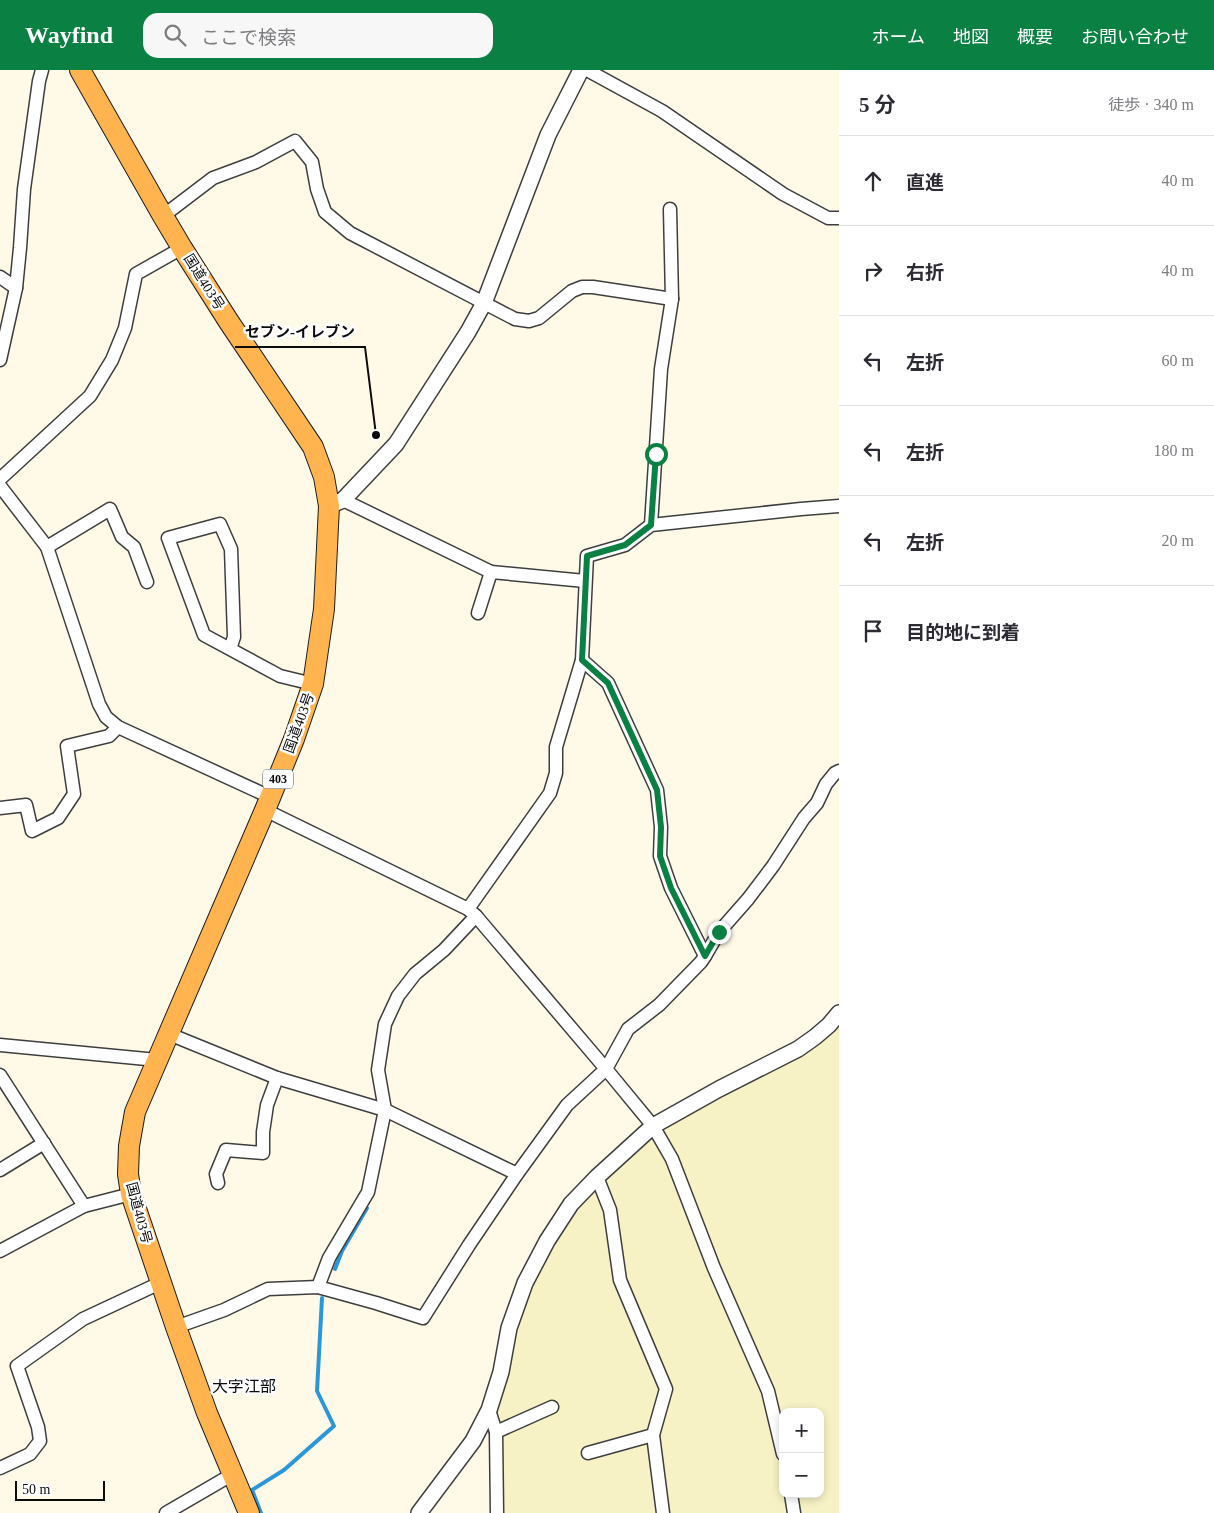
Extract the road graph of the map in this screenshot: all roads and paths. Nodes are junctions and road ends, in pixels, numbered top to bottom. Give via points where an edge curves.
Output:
1 (42, 70) edge
2 (80, 70) edge
3 (581, 70) edge
4 (587, 70) edge
5 (670, 209) dead end
6 (163, 216) junction
7 (839, 218) edge
8 (182, 248) junction
9 (0, 277) edge
10 (16, 288) junction
11 (672, 299) junction
12 (484, 303) junction
13 (0, 360) edge
14 (0, 479) edge
15 (0, 486) edge
16 (336, 503) junction
17 (839, 506) edge
18 (651, 525) junction
19 (47, 547) junction
20 (491, 572) junction
21 (585, 581) junction
22 (147, 582) dead end
23 (478, 613) dead end
24 (230, 649) junction
25 (582, 660) junction
26 (313, 684) junction
27 (118, 727) junction
28 (839, 771) edge
29 (268, 803) junction
30 (0, 808) edge
31 (472, 912) junction
32 (705, 956) junction
33 (839, 1013) edge
34 (169, 1034) junction
35 (0, 1044) edge
36 (157, 1060) junction
37 (606, 1069) junction
38 (0, 1075) edge
39 (277, 1078) junction
40 (385, 1110) junction
41 (653, 1126) junction
42 (44, 1143) junction
43 (0, 1170) edge
44 (517, 1174) junction
45 (597, 1178) junction
46 (218, 1183) dead end
47 (131, 1194) junction
48 (84, 1206) junction
49 (0, 1251) edge
50 (160, 1283) junction
51 (318, 1287) junction
52 (176, 1327) junction
53 (552, 1407) dead end
54 (489, 1410) junction
55 (496, 1432) junction
56 (653, 1435) junction
57 (588, 1453) dead end
58 (783, 1453) edge
59 (0, 1468) edge
60 (233, 1474) junction
61 (792, 1498) edge
62 (166, 1513) edge
63 (249, 1513) edge
64 (419, 1513) edge
65 (497, 1513) edge
66 (664, 1513) edge
67 (794, 1513) edge

1 - 10 street via 24,188
2 - 6 highway, 国道403号 / 403
3 - 12 street via 548,135
4 - 7 street via 662,111 783,194 828,218
5 - 11 street
6 - 8 highway, 国道403号 / 403
6 - 12 street via 213,178 256,162 295,141 312,162 326,212 350,233
8 - 14 street via 136,274 125,328 112,360 90,396
8 - 16 highway, 国道403号 / 403 via 313,446
9 - 10 street
10 - 13 street
11 - 12 street via 582,287 572,291 540,318 529,321 515,319
11 - 18 street via 661,369
12 - 16 street via 396,444
15 - 19 street
16 - 20 street
16 - 26 highway, 国道403号 / 403
17 - 18 street
18 - 21 street via 625,545 587,556
19 - 22 street via 110,509 122,537 134,548
19 - 27 street via 99,704 106,717
20 - 21 street
20 - 23 street
21 - 25 street
24 - 24 street via 204,635 168,538 220,524 232,549 234,637
24 - 26 street via 280,676
25 - 31 street via 556,746 556,774 550,794
25 - 32 street via 608,683 657,790 660,856 671,888
26 - 29 highway, 国道403号 / 403
27 - 29 street
27 - 30 street via 109,736 67,746 74,794 58,818 32,831 26,805
28 - 32 street via 826,784 817,803 773,866 719,932
29 - 31 street
29 - 34 highway, 国道403号 / 403
31 - 37 street
31 - 40 street via 444,950 415,974 398,996 385,1024 378,1070
32 - 37 street via 659,1005 628,1029
33 - 41 street via 830,1025 798,1050
34 - 36 highway, 国道403号 / 403
34 - 39 street
35 - 36 street
36 - 47 highway, 国道403号 / 403 via 135,1112 129,1146
37 - 41 street
37 - 44 street via 567,1105
38 - 42 street
39 - 40 street
39 - 46 street via 266,1105 263,1153 226,1150 216,1174
40 - 44 street
40 - 51 street via 368,1192 329,1258
41 - 45 street
41 - 58 street via 672,1159 714,1268 768,1391
42 - 43 street
42 - 48 street
44 - 51 street via 422,1318
45 - 54 street via 572,1204 547,1241 525,1283 509,1328 501,1372
45 - 56 street via 610,1210 620,1280 666,1389
47 - 48 street
47 - 50 highway, 国道403号 / 403
48 - 49 street
50 - 52 highway, 国道403号 / 403
50 - 59 street via 83,1319 17,1366 40,1441 30,1454
51 - 52 street via 268,1289 224,1310
52 - 60 highway, 国道403号 / 403
53 - 55 street
54 - 55 street
54 - 64 street via 473,1441
55 - 65 street
56 - 57 street
56 - 66 street
60 - 62 street
60 - 63 highway, 国道403号 / 403
61 - 67 street

